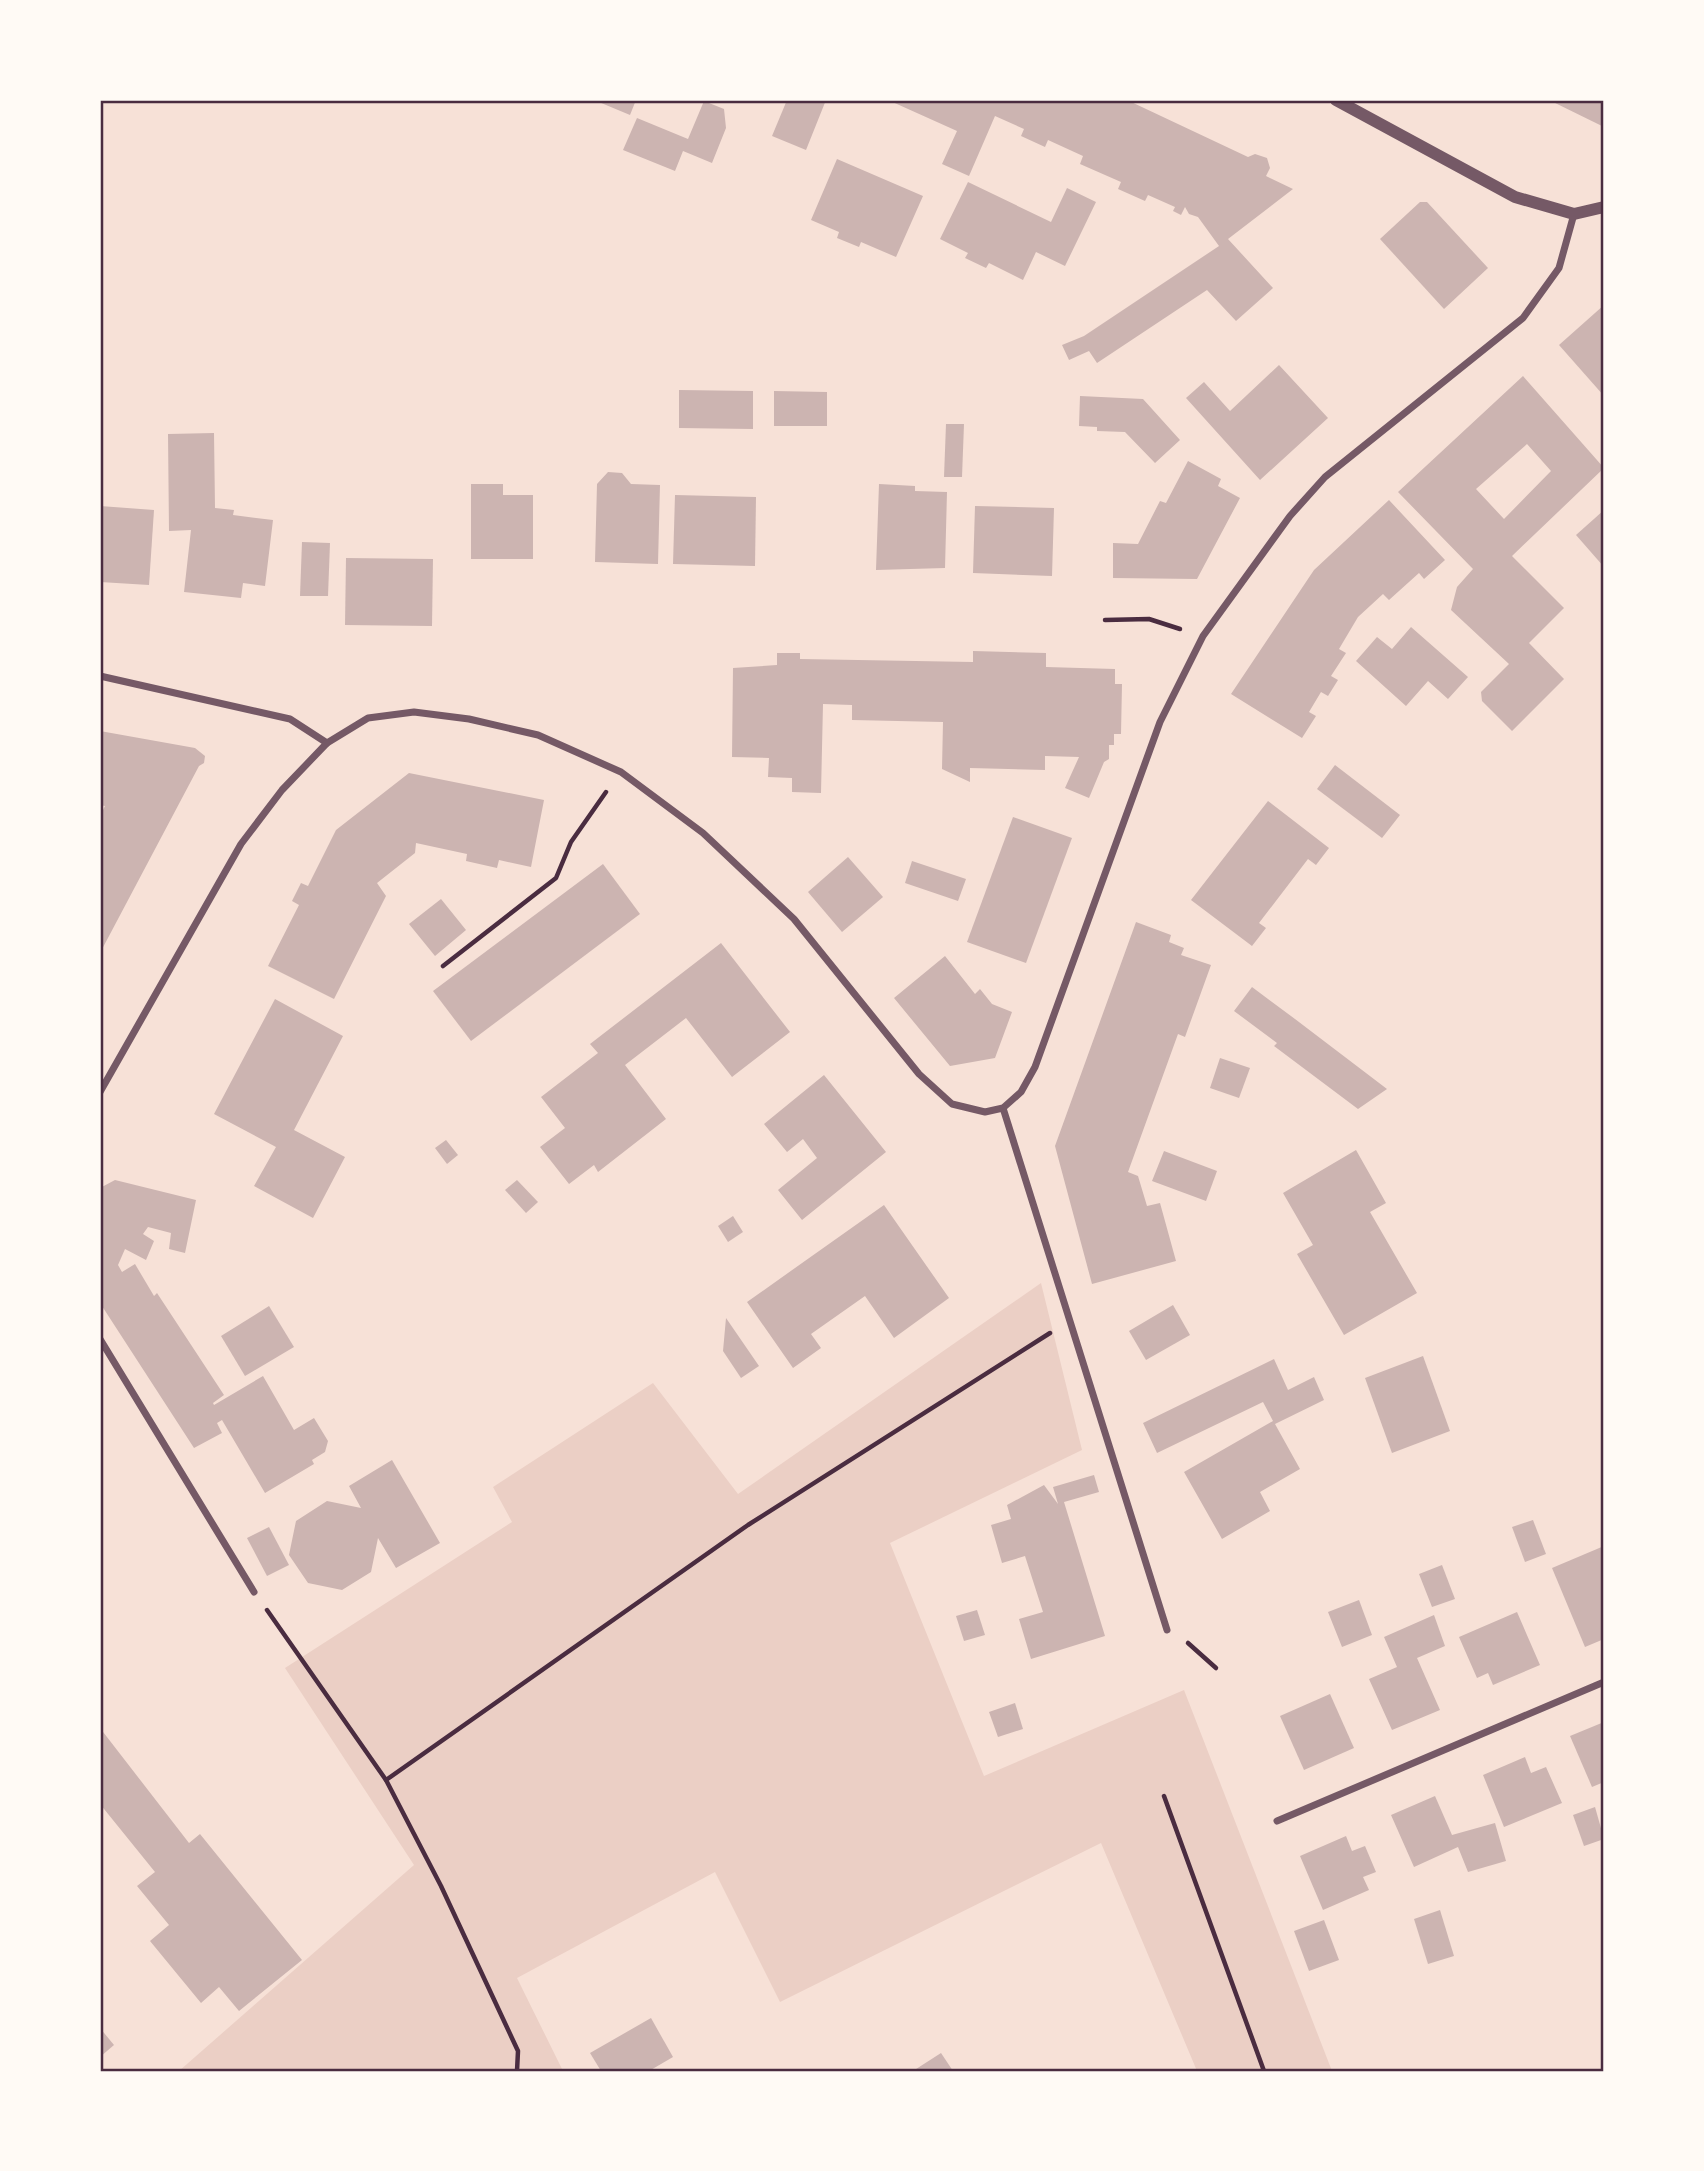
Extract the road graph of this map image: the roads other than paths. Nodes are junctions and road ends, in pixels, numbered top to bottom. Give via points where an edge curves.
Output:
1 (1336, 100) edge
2 (1604, 208) edge
3 (1574, 214) junction
4 (100, 676) edge
5 (327, 743) junction
6 (100, 1092) edge
7 (1003, 1108) junction
8 (100, 1339) edge
9 (254, 1592) road end
10 (1167, 1630) road end
11 (1604, 1682) edge
12 (1277, 1821) dead end

1 - 3 street via 1515,197
2 - 3 street
3 - 7 street via 1559,268 1523,318 1325,477 1290,516 1203,636 1160,722 1035,1067 1021,1092
4 - 5 street via 290,719
5 - 6 street via 282,790 241,844
5 - 7 street via 368,719 414,712 538,735 621,772 703,833 794,919 919,1073 952,1104 985,1112
7 - 10 street
8 - 9 street
11 - 12 street

